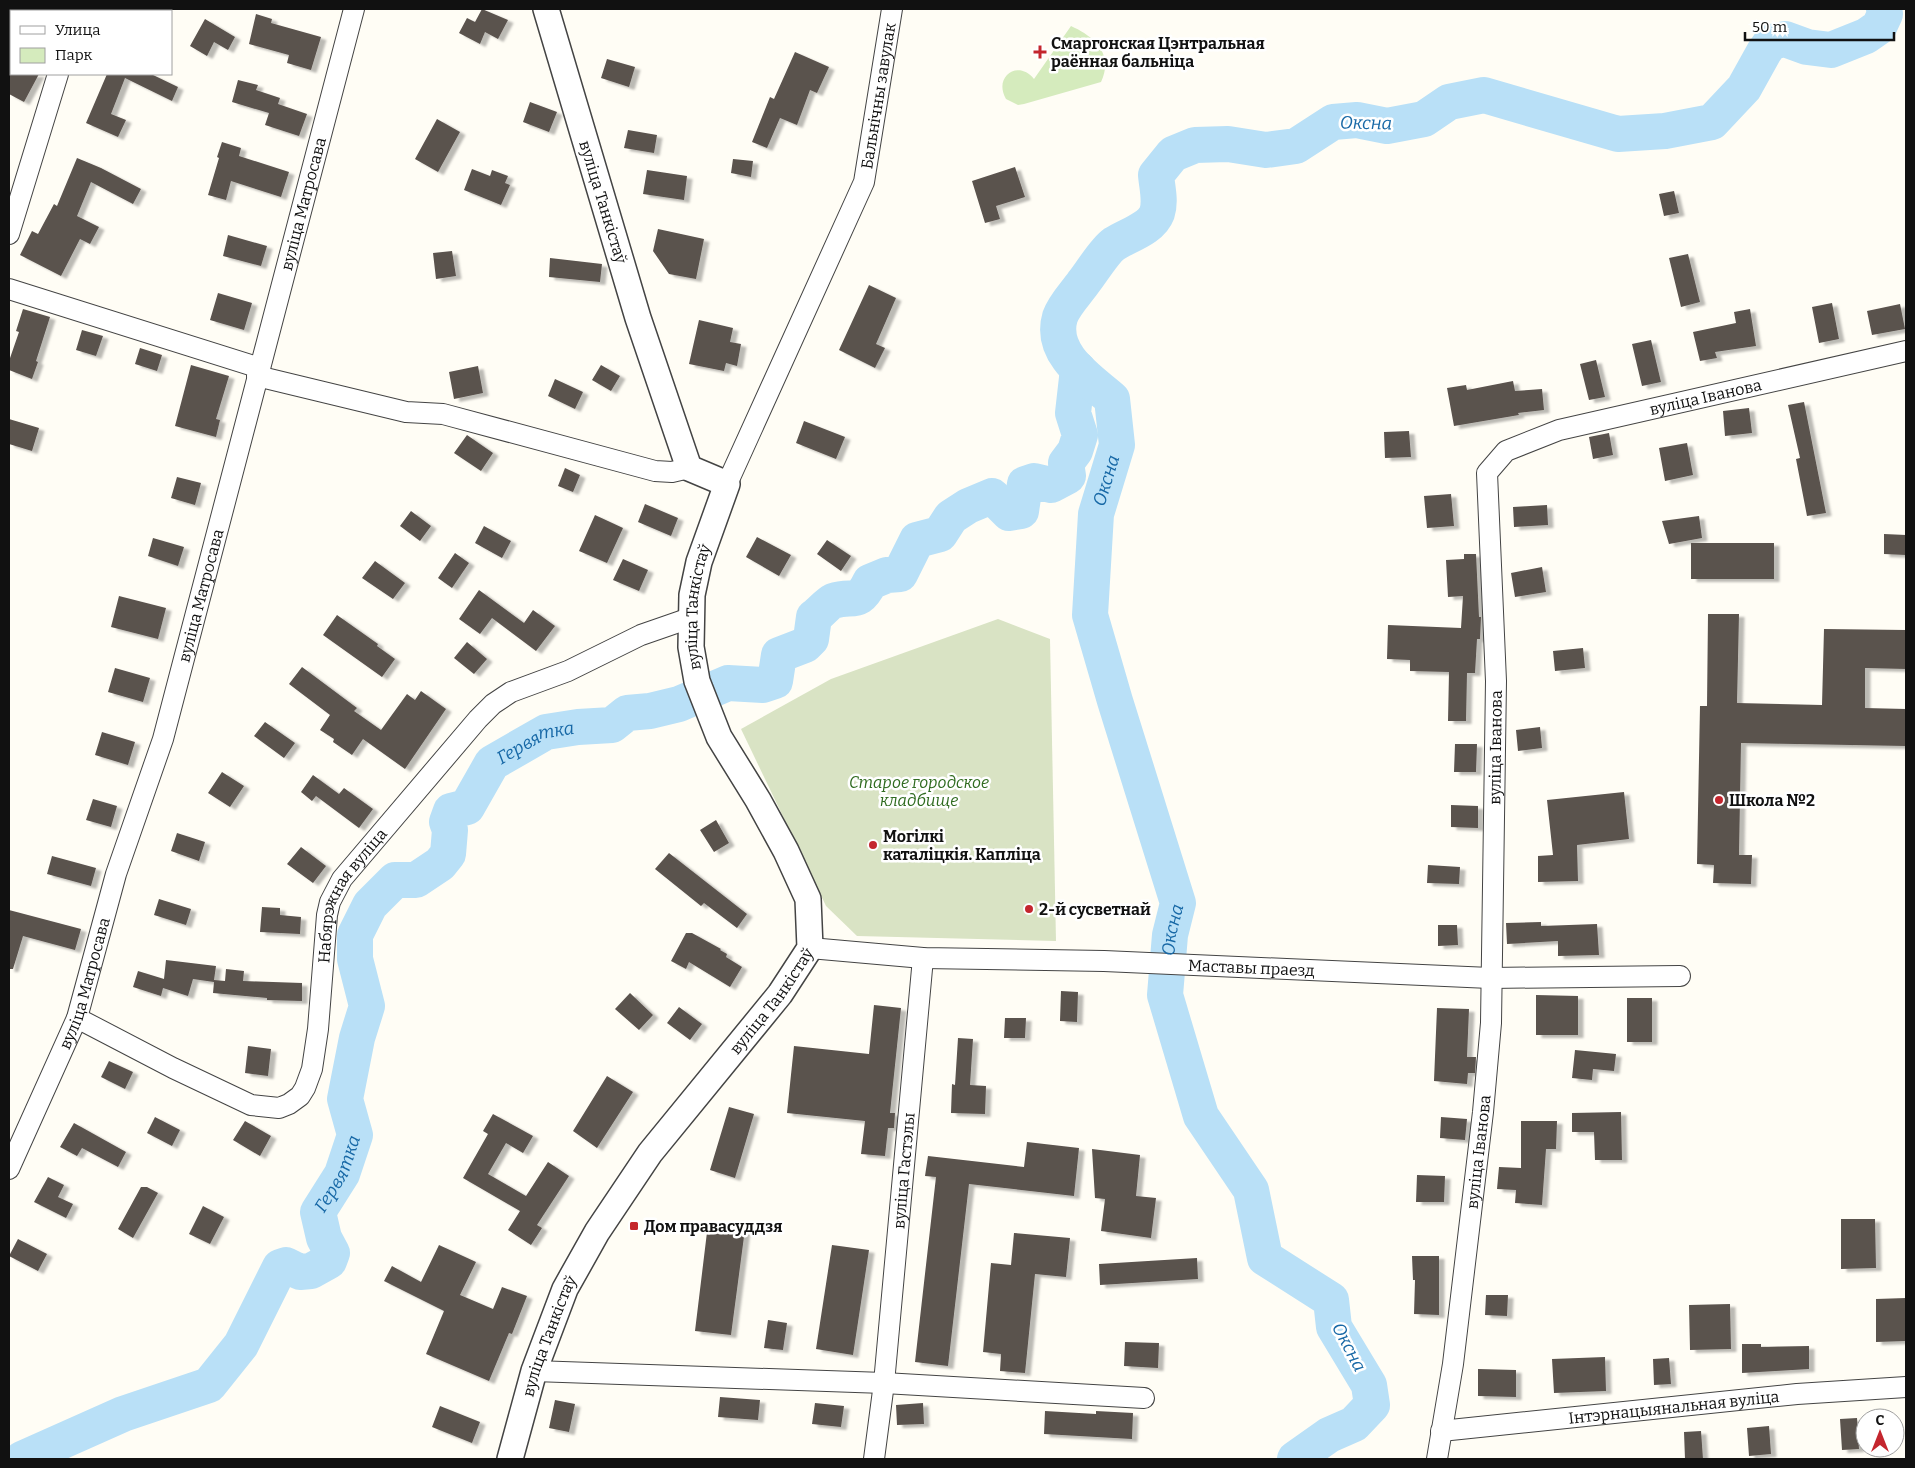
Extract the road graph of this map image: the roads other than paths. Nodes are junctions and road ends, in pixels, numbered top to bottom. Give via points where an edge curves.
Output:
1 (354, 9) edge
2 (546, 9) edge
3 (892, 9) edge
4 (58, 75) edge
5 (864, 182) joint
6 (9, 234) edge
7 (9, 289) edge
8 (1906, 352) edge
9 (259, 372) junction
10 (689, 468) junction
11 (727, 484) junction
12 (690, 618) junction
13 (810, 948) junction
14 (922, 958) junction
15 (1680, 976) dead end
16 (1490, 978) junction
17 (77, 1018) junction
18 (9, 1168) edge
19 (534, 1371) junction
20 (884, 1383) junction
21 (1906, 1387) edge
22 (1144, 1398) dead end
23 (1441, 1431) junction
24 (510, 1459) edge
25 (874, 1459) edge
26 (1437, 1459) edge

1 - 9 street, вуліца Матросава
2 - 10 street, вуліца Танкістаў via 638,318
3 - 5 street, Бальнічны завулак
4 - 6 street
5 - 11 street, вуліца Танкістаў
7 - 9 street
8 - 16 street, вуліца Іванова via 1559,430 1506,451 1487,474 1496,681
9 - 10 street via 406,412 443,414 655,472
9 - 17 street, вуліца Матросава via 163,740 116,874
10 - 11 street
11 - 12 street, вуліца Танкістаў via 699,562
12 - 13 street, вуліца Танкістаў via 697,681 719,737 786,851 808,899
12 - 17 street, Набярэжная вуліца via 641,635 568,671 511,692 493,704 342,879 327,915 312,1069 305,1088 294,1102 280,1108 251,1105
13 - 14 street, Маставы праезд
13 - 19 street, вуліца Танкістаў via 780,994 650,1153 597,1232 565,1289
14 - 16 street, Маставы праезд via 1104,961
14 - 20 street, вуліца Гастэлы
15 - 16 street, Маставы праезд
16 - 23 street, вуліца Іванова via 1491,1023 1483,1112 1453,1364
17 - 18 street, вуліца Матросава
19 - 20 street
19 - 24 street, вуліца Танкістаў
20 - 22 street
20 - 25 street, вуліца Гастэлы
21 - 23 street, Інтэрнацыянальная вуліца via 1797,1394
23 - 26 street, вуліца Іванова

